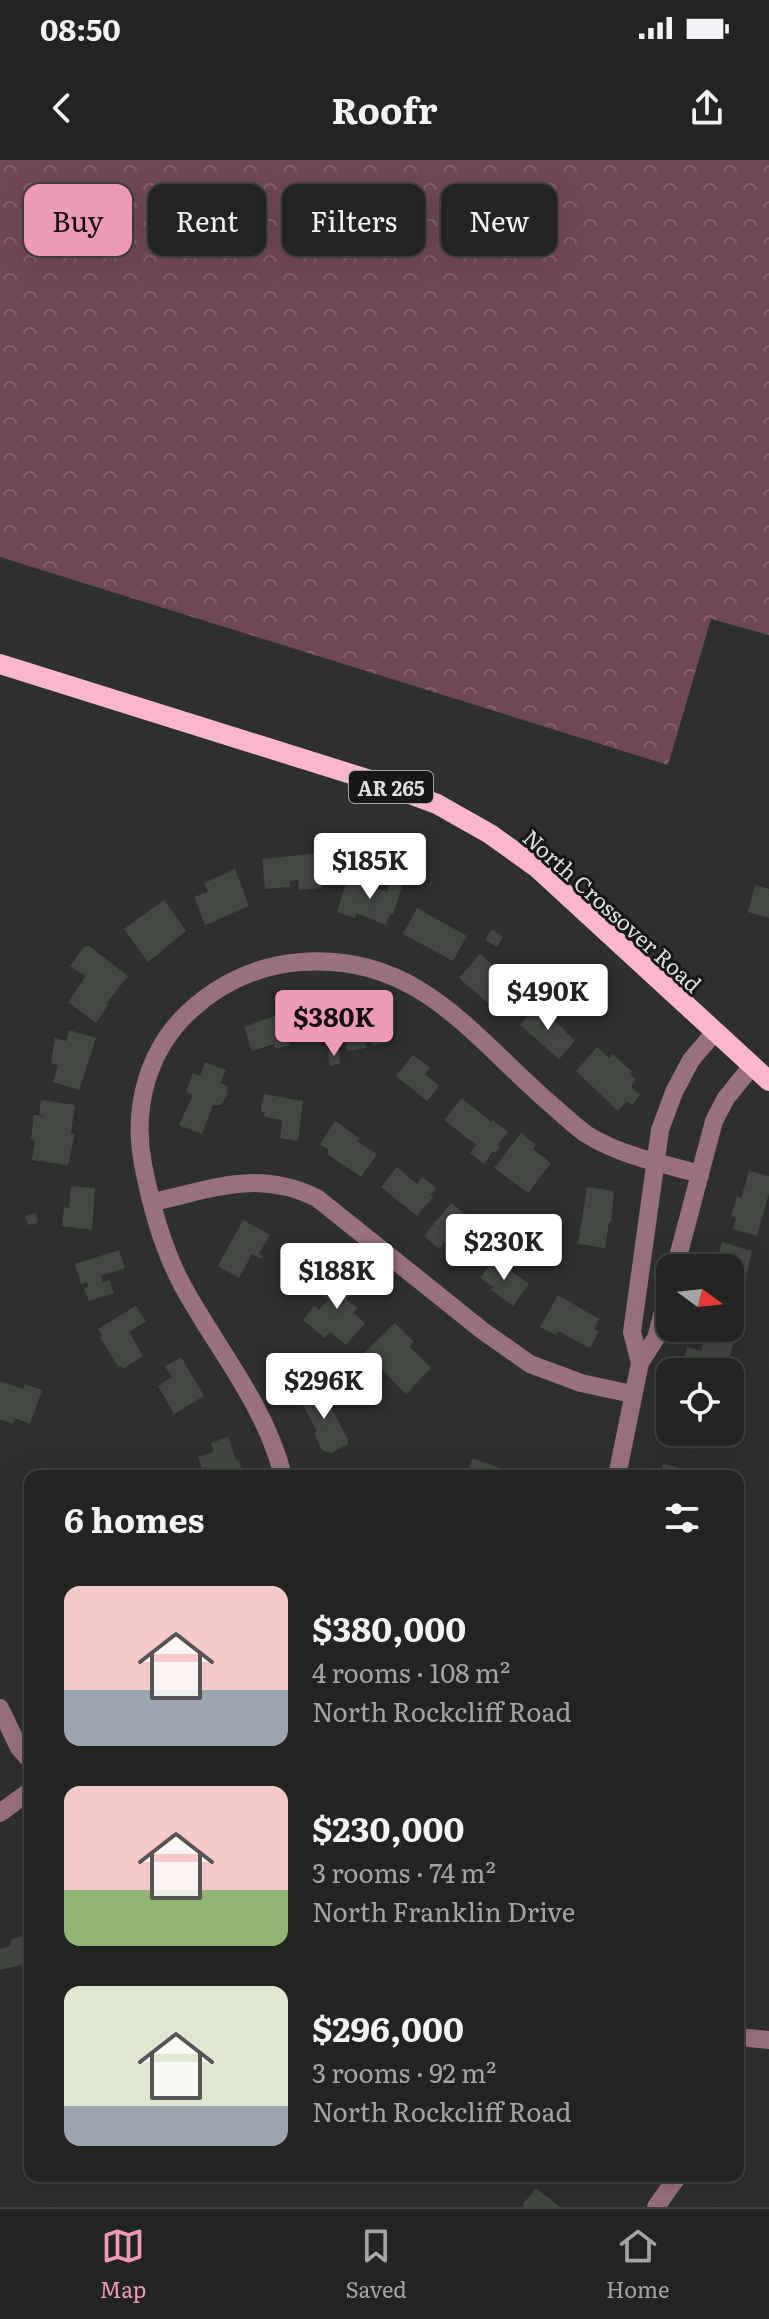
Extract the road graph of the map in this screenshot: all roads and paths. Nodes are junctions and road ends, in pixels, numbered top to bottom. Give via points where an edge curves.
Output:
1 (0, 664) edge
2 (714, 1033) junction
3 (752, 1066) junction
4 (769, 1081) edge
5 (654, 1162) junction
6 (700, 1174) junction
7 (153, 1202) junction
8 (679, 1254) edge
9 (656, 1338) edge
10 (640, 1363) junction
11 (632, 1394) junction
12 (282, 1470) edge
13 (618, 1470) edge
14 (0, 1708) edge
15 (24, 1753) edge
16 (24, 1795) edge
17 (0, 1813) edge
18 (744, 2038) edge
19 (769, 2040) edge
20 (674, 2182) edge
21 (656, 2207) edge

1 - 2 main road, North Crossover Road / AR 265 via 437,804 536,867
2 - 3 main road, North Crossover Road / AR 265
2 - 5 street via 674,1092
3 - 4 main road, North Crossover Road / AR 265
3 - 6 street via 714,1121
5 - 6 street
5 - 7 street via 616,1151 584,1132 426,991 366,966 295,963 237,978 212,993 177,1023 161,1047 142,1093 139,1122
5 - 10 street via 632,1332
6 - 8 street
7 - 11 street via 239,1183 292,1186 317,1198 530,1364
7 - 12 street via 177,1275 261,1415
9 - 10 street
10 - 11 street
11 - 13 street
14 - 15 street
16 - 17 street
18 - 19 street
20 - 21 street

